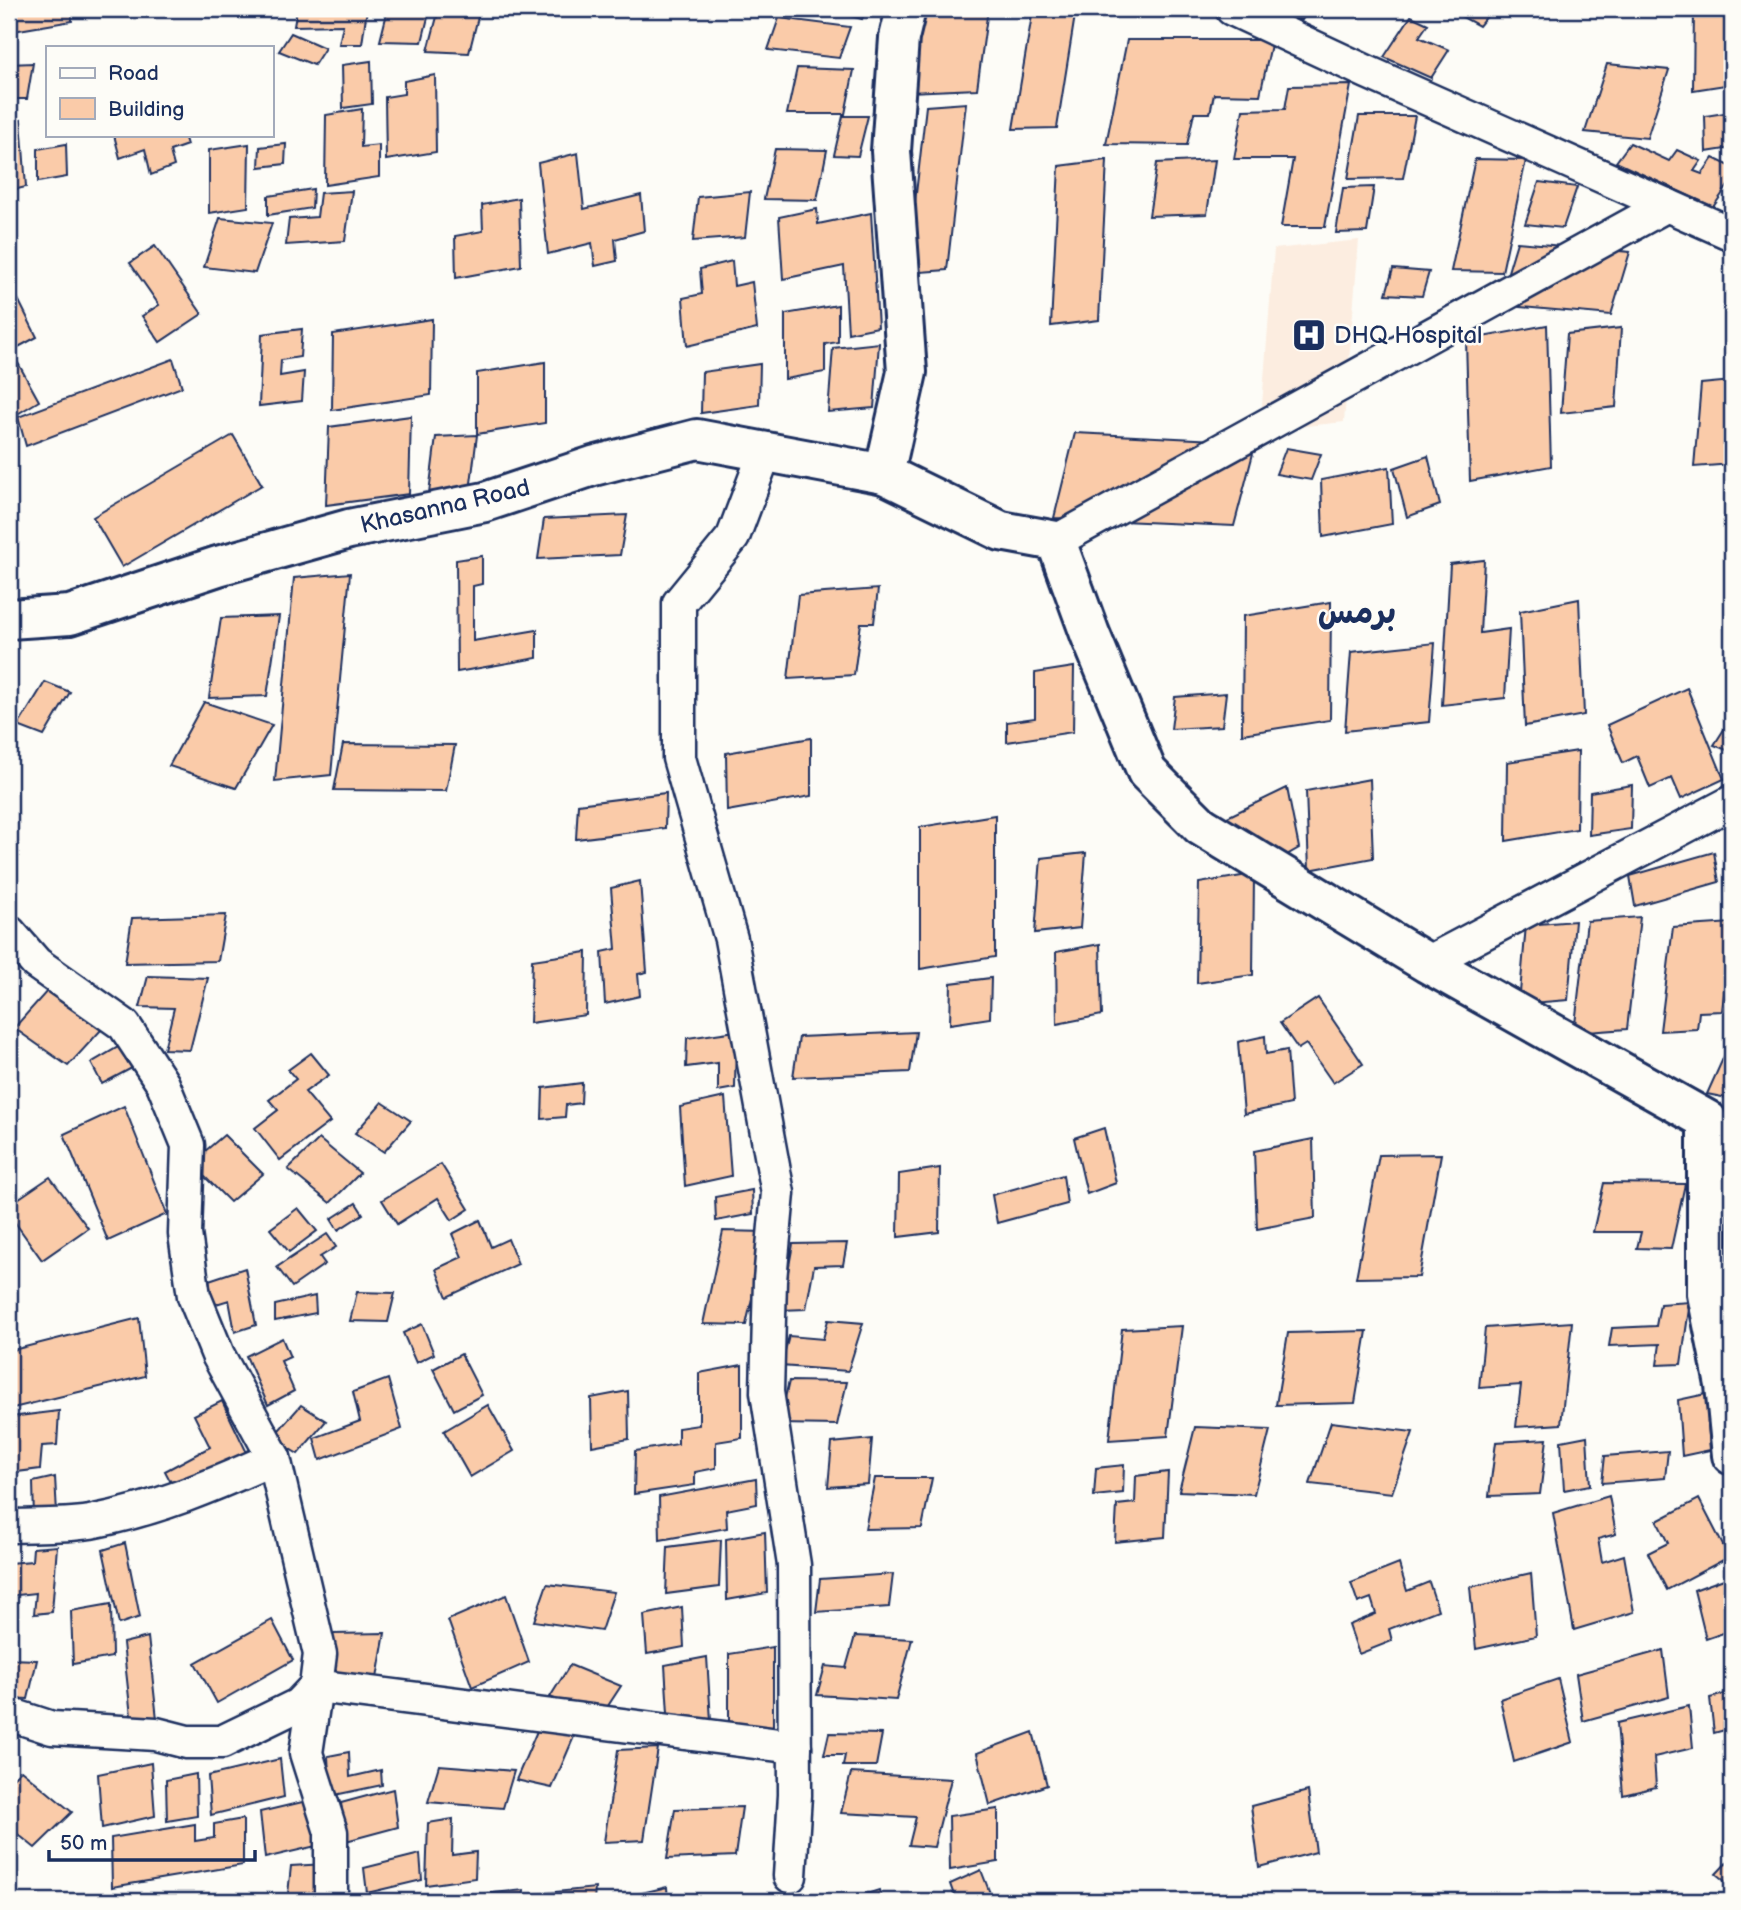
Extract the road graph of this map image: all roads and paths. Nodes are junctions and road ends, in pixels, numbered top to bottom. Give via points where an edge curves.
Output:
1 (906, 9) edge
2 (1232, 9) edge
3 (1667, 205) junction
4 (1732, 234) edge
5 (765, 452) junction
6 (884, 474) junction
7 (1056, 541) junction
8 (9, 619) edge
9 (1732, 802) edge
10 (9, 932) edge
11 (1427, 963) junction
12 (1732, 1455) edge
13 (274, 1458) junction
14 (9, 1526) edge
15 (316, 1686) junction
16 (9, 1714) edge
17 (795, 1746) junction
18 (790, 1876) dead end
19 (331, 1901) edge

1 - 6 street via 899,38 891,151 907,373
2 - 3 street
3 - 4 street
3 - 7 street
5 - 6 street, Khasanna Road
5 - 8 street, Khasanna Road via 697,439 593,466 485,502 323,536 70,615
5 - 17 street via 733,537 679,603 679,758 731,939 778,1193 767,1392 794,1565
6 - 7 street, Khasanna Road via 1001,531
7 - 11 street via 1147,772 1201,826
9 - 11 street
10 - 13 street via 36,963 124,1026 163,1084 188,1145 185,1234 194,1296 218,1355
11 - 12 street via 1707,1120 1707,1294 1725,1385
13 - 14 street via 202,1490 143,1509 88,1522
13 - 15 street via 320,1654
15 - 16 street via 298,1705 222,1742 52,1728
15 - 17 street
15 - 19 street via 306,1753 331,1832
17 - 18 street

